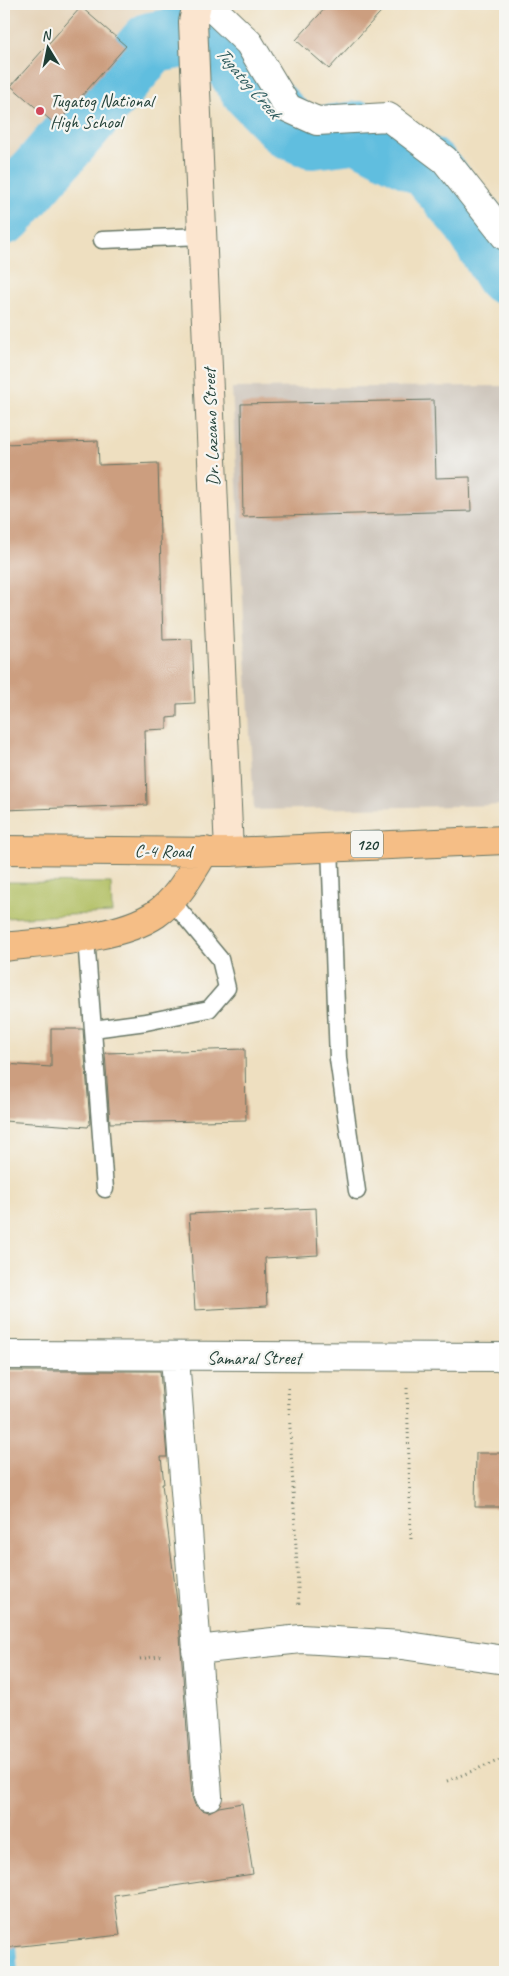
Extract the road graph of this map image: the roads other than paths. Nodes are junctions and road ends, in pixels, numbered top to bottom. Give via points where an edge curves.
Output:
1 (200, 10) edge
2 (203, 236) junction
3 (505, 236) edge
4 (102, 240) dead end
5 (505, 840) edge
6 (330, 846) junction
7 (4, 850) edge
8 (217, 851) junction
9 (171, 900) junction
10 (86, 938) junction
11 (4, 947) edge
12 (93, 1029) junction
13 (105, 1189) dead end
14 (357, 1191) dead end
15 (4, 1355) edge
16 (175, 1358) junction
17 (505, 1358) edge
18 (196, 1650) junction
19 (505, 1660) edge
20 (208, 1796) dead end

1 - 2 street, Dr. Lazcano Street via 196,55
1 - 3 street via 249,43 288,108 317,121 388,117 445,160
2 - 4 lane
2 - 8 street, Dr. Lazcano Street
5 - 6 highway, 120
6 - 8 highway, 120
6 - 14 lane via 338,1059
7 - 8 highway, C-4 Road / 120
8 - 9 highway, C-4 Road
9 - 10 highway, C-4 Road via 156,914 135,924
9 - 12 lane via 220,959 227,988 208,1009
10 - 11 highway, C-4 Road
10 - 12 lane
12 - 13 lane
15 - 16 street, Samaral Street
16 - 17 street, Samaral Street
16 - 18 street
18 - 19 street via 301,1639 402,1645
18 - 20 street

